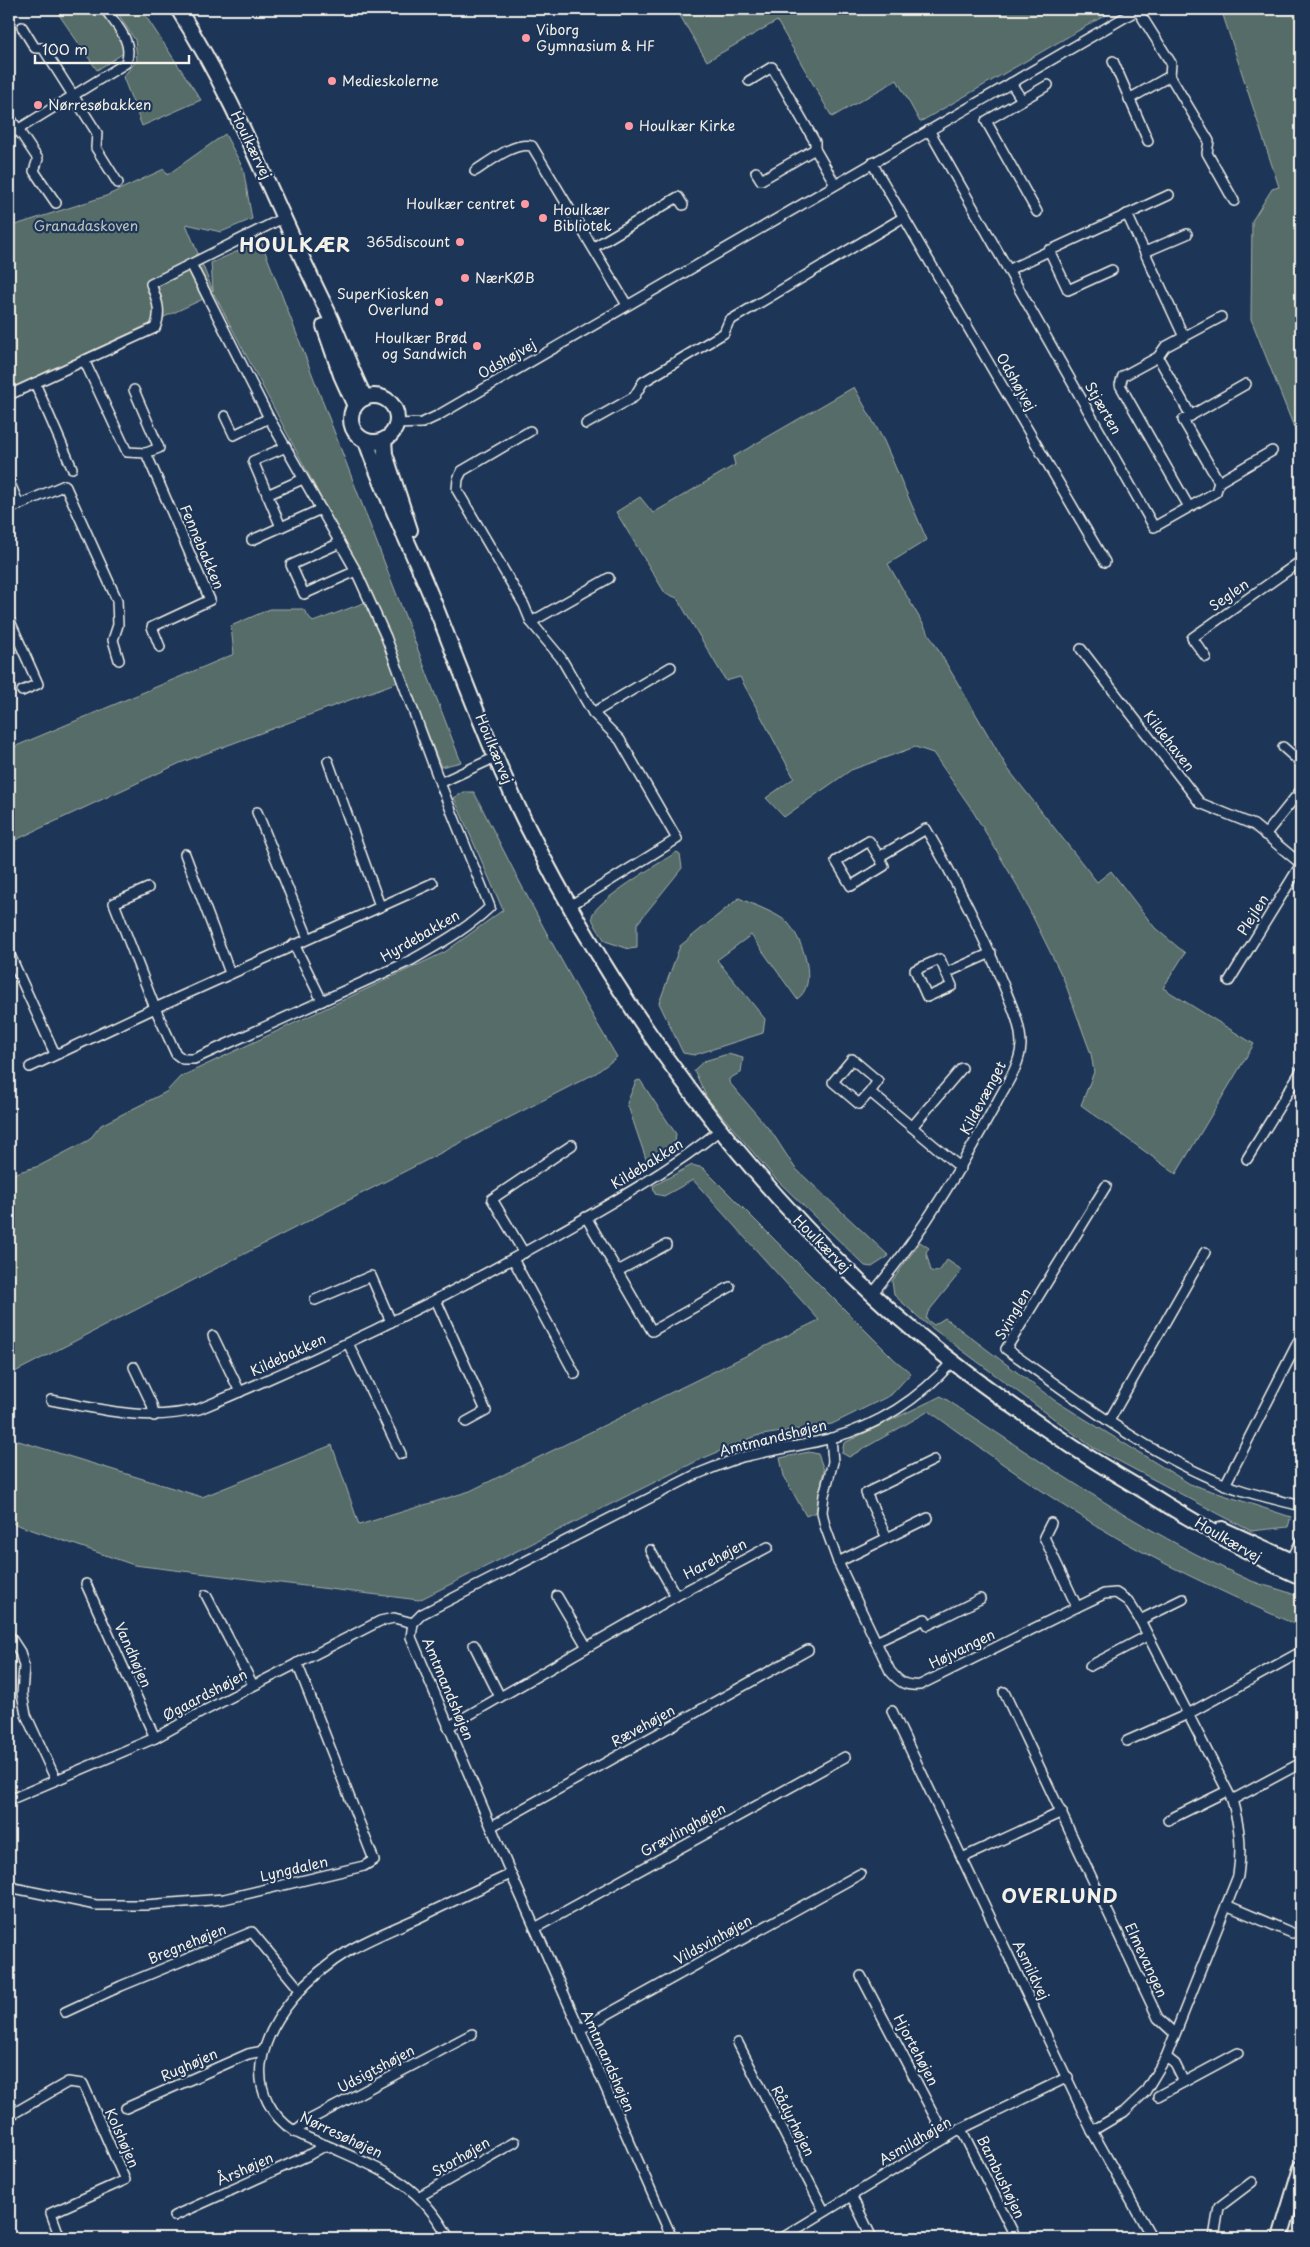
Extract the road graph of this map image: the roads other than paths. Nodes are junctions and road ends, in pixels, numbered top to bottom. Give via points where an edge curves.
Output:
1 (106, 9) edge
2 (1138, 9) edge
3 (184, 11) edge
4 (22, 27) dead end
5 (1113, 61) dead end
6 (1170, 76) junction
7 (749, 81) dead end
8 (1011, 83) junction
9 (1048, 85) dead end
10 (74, 96) junction
11 (1129, 99) junction
12 (1022, 100) junction
13 (9, 116) edge
14 (17, 130) junction
15 (929, 130) junction
16 (9, 135) edge
17 (1148, 141) dead end
18 (815, 149) junction
19 (872, 163) junction
20 (475, 171) dead end
21 (756, 172) dead end
22 (118, 183) dead end
23 (835, 184) junction
24 (1169, 195) dead end
25 (1234, 201) dead end
26 (56, 203) dead end
27 (683, 205) dead end
28 (1038, 212) dead end
29 (1127, 214) junction
30 (285, 217) junction
31 (904, 217) junction
32 (1187, 234) dead end
33 (594, 247) junction
34 (1049, 250) junction
35 (1145, 252) junction
36 (191, 264) junction
37 (1008, 270) junction
38 (1112, 270) dead end
39 (627, 305) junction
40 (1222, 317) dead end
41 (1184, 337) junction
42 (1158, 357) junction
43 (84, 360) junction
44 (35, 383) junction
45 (1246, 384) dead end
46 (134, 390) dead end
47 (9, 395) edge
48 (360, 402) junction
49 (225, 416) dead end
50 (1192, 416) junction
51 (269, 418) junction
52 (397, 424) junction
53 (586, 424) dead end
54 (530, 431) dead end
55 (384, 440) junction
56 (366, 441) junction
57 (286, 447) junction
58 (1272, 451) dead end
59 (146, 453) junction
60 (72, 468) dead end
61 (304, 478) junction
62 (9, 481) edge
63 (1219, 482) junction
64 (267, 495) junction
65 (19, 505) junction
66 (1189, 507) junction
67 (9, 509) edge
68 (321, 509) junction
69 (281, 527) junction
70 (252, 540) dead end
71 (340, 543) junction
72 (1301, 561) edge
73 (1105, 562) dead end
74 (356, 571) junction
75 (609, 578) dead end
76 (428, 588) junction
77 (9, 619) edge
78 (531, 622) junction
79 (160, 647) dead end
80 (1081, 649) dead end
81 (1206, 658) dead end
82 (119, 660) dead end
83 (671, 667) dead end
84 (22, 691) dead end
85 (593, 713) junction
86 (1283, 747) dead end
87 (496, 757) junction
88 (328, 761) dead end
89 (1301, 763) edge
90 (440, 783) junction
91 (1301, 790) edge
92 (257, 812) dead end
93 (1254, 826) joint
94 (1265, 835) junction
95 (185, 854) dead end
96 (878, 857) junction
97 (1301, 864) edge
98 (433, 883) dead end
99 (148, 888) dead end
100 (571, 905) junction
101 (380, 906) junction
102 (308, 938) junction
103 (294, 944) junction
104 (9, 953) edge
105 (991, 953) junction
106 (230, 973) junction
107 (946, 973) junction
108 (1229, 981) dead end
109 (322, 1001) junction
110 (155, 1008) junction
111 (54, 1054) junction
112 (30, 1067) dead end
113 (962, 1068) dead end
114 (1301, 1071) edge
115 (870, 1092) junction
116 (912, 1127) junction
117 (720, 1130) junction
118 (572, 1145) dead end
119 (1247, 1159) dead end
120 (961, 1168) junction
121 (1106, 1186) dead end
122 (586, 1217) junction
123 (666, 1245) dead end
124 (1205, 1252) dead end
125 (524, 1253) junction
126 (512, 1260) junction
127 (618, 1271) junction
128 (730, 1287) dead end
129 (872, 1294) junction
130 (315, 1300) dead end
131 (436, 1300) junction
132 (391, 1322) junction
133 (213, 1336) dead end
134 (1301, 1336) edge
135 (348, 1343) junction
136 (953, 1361) junction
137 (134, 1367) dead end
138 (576, 1374) dead end
139 (240, 1392) junction
140 (51, 1400) dead end
141 (154, 1416) junction
142 (1109, 1421) junction
143 (466, 1422) dead end
144 (831, 1438) junction
145 (401, 1454) dead end
146 (934, 1460) dead end
147 (1226, 1485) junction
148 (1301, 1506) edge
149 (928, 1518) dead end
150 (1051, 1524) dead end
151 (887, 1538) junction
152 (1301, 1541) edge
153 (768, 1547) dead end
154 (650, 1550) dead end
155 (838, 1562) junction
156 (1293, 1566) edge
157 (1301, 1577) edge
158 (86, 1584) dead end
159 (206, 1595) dead end
160 (557, 1596) dead end
161 (676, 1596) junction
162 (980, 1599) dead end
163 (1183, 1599) dead end
164 (1077, 1607) junction
165 (1140, 1620) junction
166 (413, 1624) junction
167 (9, 1635) edge
168 (1148, 1636) junction
169 (876, 1642) junction
170 (474, 1645) dead end
171 (587, 1647) junction
172 (808, 1650) dead end
173 (1297, 1654) dead end
174 (297, 1663) junction
175 (1090, 1666) dead end
176 (253, 1685) junction
177 (1004, 1692) dead end
178 (500, 1697) junction
179 (892, 1711) dead end
180 (1188, 1714) junction
181 (448, 1726) junction
182 (155, 1738) junction
183 (1127, 1742) dead end
184 (845, 1756) dead end
185 (1301, 1763) edge
186 (56, 1780) junction
187 (1229, 1796) junction
188 (9, 1800) edge
189 (1062, 1812) junction
190 (1168, 1820) dead end
191 (492, 1826) junction
192 (962, 1858) junction
193 (511, 1874) junction
194 (860, 1874) dead end
195 (9, 1887) edge
196 (1226, 1905) junction
197 (535, 1928) junction
198 (1292, 1933) dead end
199 (861, 1976) dead end
200 (300, 1990) junction
201 (65, 2012) dead end
202 (579, 2030) junction
203 (1174, 2033) junction
204 (472, 2034) dead end
205 (738, 2043) dead end
206 (263, 2051) junction
207 (1238, 2053) dead end
208 (1166, 2057) junction
209 (1068, 2078) junction
210 (1184, 2082) junction
211 (1158, 2096) dead end
212 (126, 2108) dead end
213 (9, 2116) edge
214 (961, 2129) junction
215 (1092, 2131) junction
216 (295, 2132) junction
217 (946, 2138) junction
218 (515, 2142) dead end
219 (326, 2145) junction
220 (1301, 2168) edge
221 (1252, 2182) dead end
222 (851, 2195) junction
223 (420, 2196) junction
224 (824, 2211) junction
225 (174, 2216) dead end
226 (60, 2238) edge
227 (449, 2238) edge
228 (672, 2238) edge
229 (782, 2238) edge
230 (872, 2238) edge
231 (1016, 2238) edge
232 (1152, 2238) edge
233 (1214, 2238) edge
234 (1280, 2238) edge

1 - 10 street via 128,43 130,53 126,63
2 - 6 street, Odshøjvej via 1170,62
2 - 8 street, Odshøjvej
3 - 30 street, Houlkærvej
4 - 10 street via 35,48 43,48
5 - 11 street
6 - 11 street
6 - 25 street, Odshøjvej via 1209,141 1207,153
7 - 18 street via 772,68 815,142
8 - 12 street
8 - 15 street, Odshøjvej
9 - 12 street
10 - 14 street
10 - 22 street via 97,133 96,148
11 - 17 street
12 - 28 street via 986,121
13 - 14 street
14 - 16 street
14 - 26 street via 38,159 34,171
15 - 19 street, Odshøjvej
15 - 37 street, Stjærten
18 - 21 street via 761,180
18 - 23 street
19 - 23 street, Odshøjvej
19 - 31 street, Odshøjvej
20 - 33 street via 514,148 524,144 532,146
23 - 39 street, Odshøjvej
24 - 29 street
27 - 33 street via 678,197
29 - 34 street
29 - 35 street
30 - 36 street
30 - 48 street, Houlkærvej via 352,372
31 - 53 street via 729,321 724,333 643,382 634,397
31 - 73 street, Odshøjvej
32 - 35 street
33 - 39 street
34 - 37 street
34 - 38 street via 1068,290
35 - 41 street
36 - 43 street via 151,284 159,306 159,319 154,328
36 - 51 street
37 - 66 street, Stjærten via 1154,527
39 - 52 street, Odshøjvej via 437,416 422,423
40 - 41 street, Stjærten
41 - 42 street, Stjærten via 1166,347
42 - 50 street
42 - 66 street, Stjærten via 1123,376 1120,386
43 - 44 street
43 - 59 street via 127,452
44 - 47 street
44 - 60 street
45 - 50 street
46 - 59 street via 159,448
48 - 52 street via 381,397 391,404
48 - 56 street via 351,415 352,426
49 - 51 street via 234,435
50 - 63 street via 1183,420
51 - 57 street
52 - 55 street
54 - 78 street via 462,471 457,490
55 - 56 street
55 - 76 street, Houlkærvej via 384,454
56 - 76 street, Houlkærvej
57 - 61 street
57 - 64 street via 253,461
58 - 63 street, Stjærten
59 - 79 street, Fennebakken via 210,600 152,627
61 - 64 street
61 - 68 street
62 - 65 street
63 - 66 street, Stjærten via 1216,492
64 - 69 street
65 - 67 street
65 - 82 street via 65,485 117,600 118,625 113,640
68 - 69 street
68 - 71 street
69 - 70 street
71 - 74 street
71 - 74 street via 291,565 304,594
72 - 81 street, Seglen via 1192,638
74 - 90 street, Hyrdebakken via 386,637
75 - 78 street
76 - 87 street, Houlkærvej
77 - 84 street via 38,684
78 - 85 street via 561,658
80 - 93 street, Kildehaven via 1200,804
83 - 85 street
85 - 100 street via 620,740 677,839
86 - 89 street
87 - 90 street
87 - 100 street, Houlkærvej via 528,828
88 - 101 street
90 - 109 street, Hyrdebakken via 490,907 425,952
91 - 94 street
92 - 102 street
93 - 94 street, Plejlen
94 - 97 street, Plejlen
95 - 106 street
96 - 96 street via 869,841 836,860 851,886 884,866
96 - 105 street, Kildevænget via 926,829 955,878
97 - 108 street, Plejlen
98 - 101 street
99 - 110 street, Hyrdebakken via 114,903
100 - 117 street, Houlkærvej via 618,988
101 - 102 street
102 - 103 street
103 - 106 street
103 - 109 street
104 - 111 street
105 - 107 street
105 - 120 street, Kildevænget via 1019,1023 1020,1050 1015,1067
106 - 110 street
107 - 107 street via 952,986 927,997 915,970 940,959
109 - 110 street, Hyrdebakken via 194,1059 183,1059 176,1054
110 - 111 street
111 - 112 street
113 - 116 street
114 - 119 street
115 - 115 street via 859,1104 833,1082 852,1059 878,1081
115 - 116 street
116 - 120 street
117 - 122 street, Kildebakken via 659,1175
117 - 129 street, Houlkærvej via 774,1195
118 - 125 street via 492,1199
120 - 129 street, Kildevænget via 904,1255
121 - 142 street, Svinglen via 1006,1349
122 - 125 street, Kildebakken
122 - 127 street
123 - 127 street
124 - 142 street
125 - 126 street, Kildebakken
126 - 131 street, Kildebakken
126 - 138 street
127 - 128 street via 652,1331
129 - 136 street, Houlkærvej
130 - 132 street via 370,1276
131 - 132 street, Kildebakken
131 - 143 street via 486,1411
132 - 135 street, Kildebakken
133 - 139 street, Kildebakken
134 - 147 street
135 - 139 street, Kildebakken
135 - 145 street, Kildebakken
136 - 144 street, Amtmandshøjen via 893,1414
136 - 156 street, Houlkærvej via 1038,1425 1112,1473 1245,1552
137 - 141 street
139 - 141 street, Kildebakken via 199,1409
140 - 141 street, Kildebakken
142 - 147 street, Svinglen via 1155,1450
144 - 155 street, Højvangen via 833,1462 822,1512
144 - 166 street, Amtmandshøjen via 740,1458 695,1475 422,1614
146 - 151 street via 866,1493
147 - 148 street, Svinglen
149 - 151 street
150 - 164 street via 1044,1537
151 - 155 street
152 - 156 street
153 - 161 street, Harehøjen
154 - 161 street, Harehøjen
155 - 169 street, Højvangen
156 - 157 street, Houlkærvej
158 - 182 street, Vandhøjen
159 - 176 street
160 - 171 street
161 - 171 street, Harehøjen
162 - 169 street via 928,1625 925,1619
163 - 165 street
164 - 165 street, Højvangen via 1104,1594 1116,1593 1128,1601
164 - 169 street, Højvangen via 920,1685 906,1686 898,1681
165 - 168 street, Højvangen
166 - 174 street, Øgaardshøjen via 394,1618 380,1621
166 - 181 street, Amtmandshøjen via 411,1637
167 - 186 street via 24,1666 22,1694 26,1715
168 - 175 street
168 - 180 street, Højvangen
170 - 178 street
171 - 178 street, Harehøjen
172 - 191 street, Rævehøjen
173 - 180 street
174 - 176 street, Øgaardshøjen
174 - 195 street, Lyngdalen via 374,1860 364,1866 224,1899 175,1903 96,1905
176 - 182 street, Øgaardshøjen
177 - 189 street, Elmevangen
178 - 181 street, Harehøjen
179 - 192 street, Asmildvej
180 - 183 street
180 - 187 street, Højvangen
181 - 191 street, Amtmandshøjen
182 - 186 street, Øgaardshøjen
184 - 197 street, Grævlinghøjen
185 - 187 street
186 - 188 street, Øgaardshøjen
187 - 190 street
187 - 196 street, Højvangen via 1239,1825 1241,1848 1238,1876
189 - 192 street
189 - 203 street, Elmevangen via 1158,2018
191 - 193 street, Amtmandshøjen
192 - 209 street, Asmildvej
193 - 197 street, Amtmandshøjen
193 - 200 street, Nørresøhøjen via 349,1950
194 - 202 street, Vildsvinhøjen
196 - 198 street
196 - 203 street, Højvangen
197 - 202 street, Amtmandshøjen
199 - 217 street, Hjortehøjen
200 - 201 street, Bregnehøjen via 252,1932
200 - 206 street, Nørresøhøjen via 279,2019
202 - 228 street, Amtmandshøjen
203 - 208 street, Højvangen
204 - 216 street, Udsigtshøjen via 311,2120
205 - 224 street, Rådyrhøjen
206 - 212 street, Rughøjen via 248,2054
206 - 216 street, Nørresøhøjen via 260,2077 267,2102
207 - 210 street
208 - 210 street via 1175,2064
208 - 215 street, Højvangen via 1145,2092 1124,2112
209 - 214 street, Asmildhøjen
209 - 215 street, Asmildvej
210 - 211 street
213 - 226 street, Kolshøjen via 68,2082 83,2084 125,2180 51,2213
214 - 217 street, Asmildhøjen
214 - 231 street, Bambushøjen
215 - 232 street, Asmildvej
216 - 219 street, Nørresøhøjen
217 - 222 street, Asmildhøjen
218 - 223 street, Storhøjen
219 - 223 street, Nørresøhøjen via 379,2168
219 - 225 street, Årshøjen
220 - 234 street
221 - 233 street via 1219,2207
222 - 224 street, Asmildhøjen
222 - 230 street
223 - 227 street, Nørresøhøjen
224 - 229 street, Asmildhøjen

